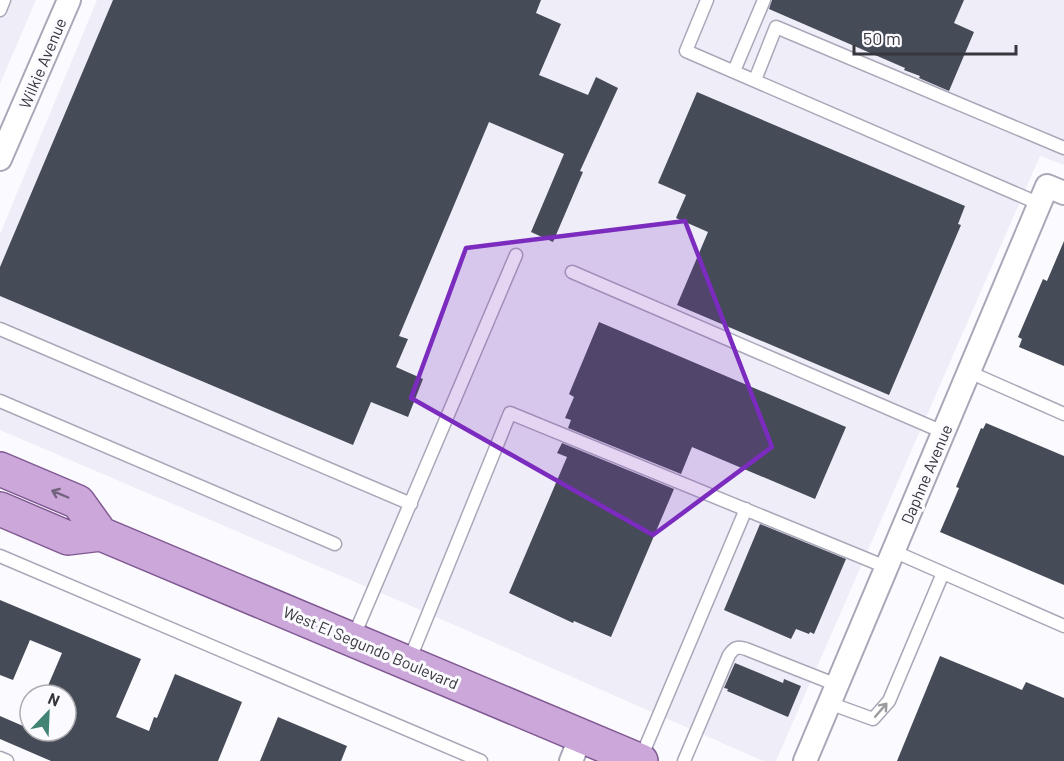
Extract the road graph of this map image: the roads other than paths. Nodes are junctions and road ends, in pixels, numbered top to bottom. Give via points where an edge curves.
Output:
1 (4, 0) edge
2 (69, 0) edge
3 (707, 0) edge
4 (764, 0) edge
5 (0, 10) edge
6 (734, 71) junction
7 (755, 80) junction
8 (1064, 148) edge
9 (0, 159) edge
10 (1050, 194) edge
11 (516, 255) dead end
12 (572, 272) dead end
13 (0, 329) edge
14 (969, 372) junction
15 (0, 402) edge
16 (1064, 414) edge
17 (943, 432) junction
18 (0, 469) edge
19 (411, 504) junction
20 (0, 509) edge
21 (746, 509) junction
22 (101, 534) junction
23 (335, 544) dead end
24 (0, 556) edge
25 (890, 559) junction
26 (943, 573) junction
27 (1064, 626) edge
28 (353, 639) junction
29 (409, 663) junction
30 (833, 694) junction
31 (576, 748) edge
32 (0, 758) edge
33 (7, 761) edge
34 (481, 761) edge
35 (640, 761) edge
36 (684, 761) edge
37 (805, 761) edge

1 - 5 lane
2 - 9 street, Wilkie Avenue
3 - 6 lane via 686,51
4 - 6 lane
6 - 7 lane
7 - 8 lane via 776,27
7 - 10 lane
10 - 14 street, Daphne Avenue
11 - 19 lane
12 - 17 lane
13 - 19 lane
14 - 16 lane
14 - 17 street, Daphne Avenue
15 - 23 lane
17 - 25 street, Daphne Avenue
22 -> 18 main road via 78,502
19 - 28 lane
20 - 22 main road, West El Segundo Boulevard via 68,538
21 - 25 lane
21 - 29 lane via 510,413
21 - 35 lane
22 - 28 main road, West El Segundo Boulevard
24 - 34 lane
25 - 26 lane
25 - 30 street, Daphne Avenue
26 - 27 lane
30 -> 26 lane via 873,719 889,701
28 - 29 main road, West El Segundo Boulevard
29 - 31 main road, West El Segundo Boulevard
30 - 36 lane via 746,649 734,649
30 - 37 street, Daphne Avenue
31 - 35 main road, West El Segundo Boulevard
32 - 33 lane

